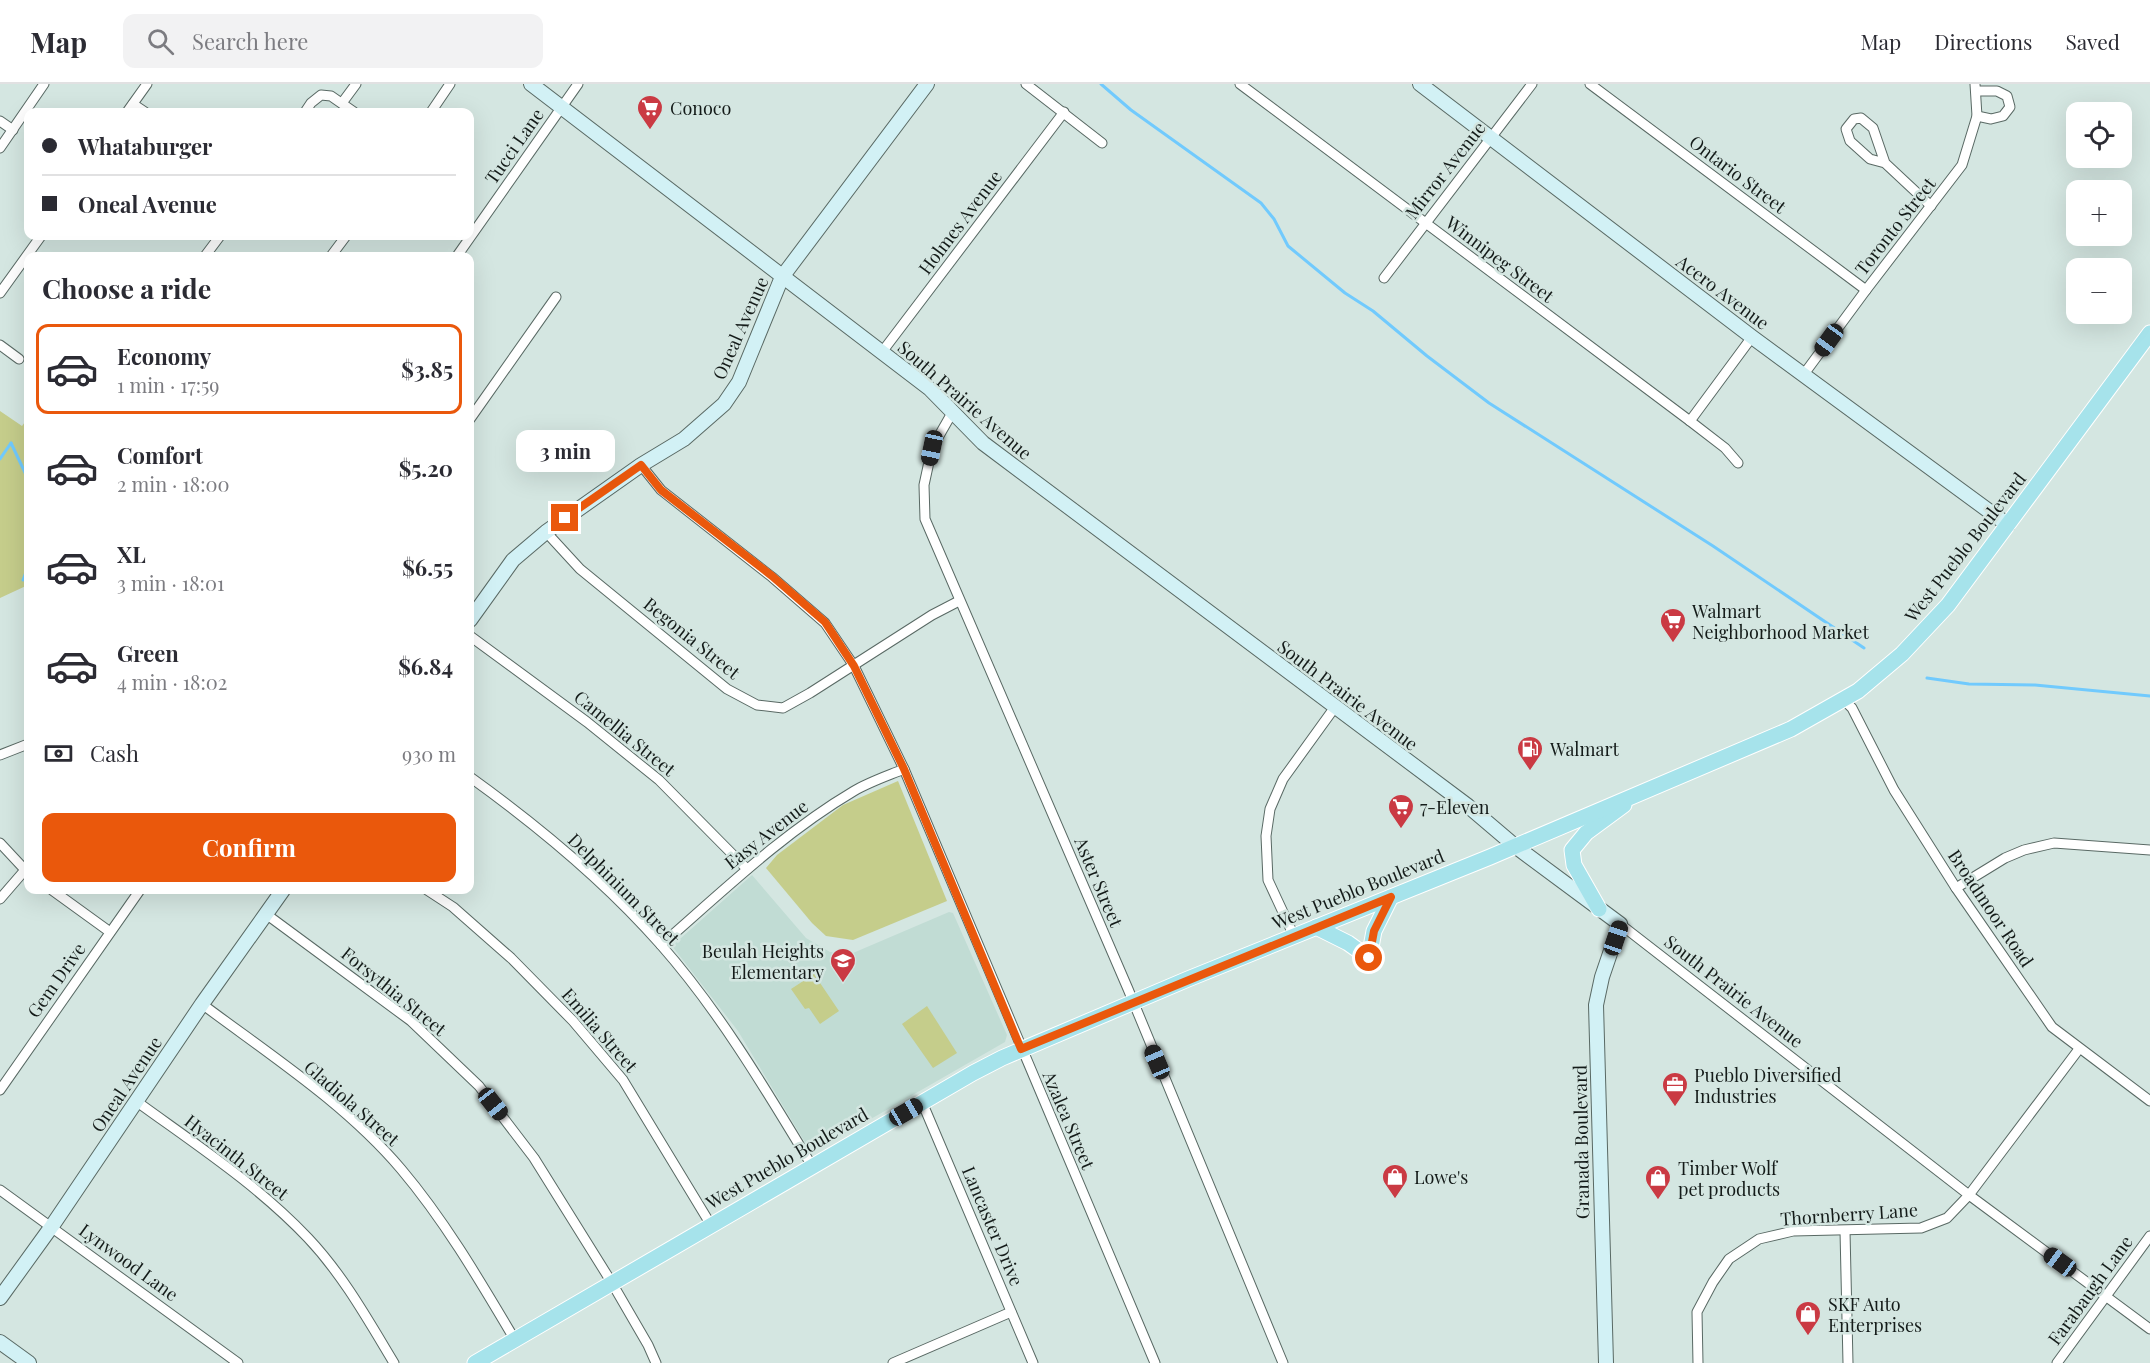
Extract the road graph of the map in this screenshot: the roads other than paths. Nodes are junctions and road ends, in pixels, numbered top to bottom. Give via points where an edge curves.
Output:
1 (44, 84) edge
2 (147, 84) edge
3 (356, 84) edge
4 (450, 84) edge
5 (531, 84) edge
6 (578, 84) edge
7 (927, 84) edge
8 (1026, 84) edge
9 (1240, 84) edge
10 (1420, 84) edge
11 (1532, 84) edge
12 (1590, 84) edge
13 (1976, 87) edge
14 (342, 104) junction
15 (561, 107) junction
16 (28, 108) edge
17 (130, 108) edge
18 (307, 108) edge
19 (348, 108) edge
20 (434, 108) edge
21 (1064, 112) junction
22 (24, 114) edge
23 (1977, 116) junction
24 (0, 121) edge
25 (13, 130) junction
26 (1491, 137) junction
27 (1102, 143) dead end
28 (0, 148) edge
29 (1885, 163) junction
30 (1931, 206) junction
31 (1424, 224) junction
32 (474, 232) edge
33 (24, 262) edge
34 (782, 277) junction
35 (1384, 278) dead end
36 (1866, 290) junction
37 (0, 293) edge
38 (556, 297) dead end
39 (2150, 333) edge
40 (1752, 337) junction
41 (0, 345) edge
42 (882, 352) junction
43 (19, 359) dead end
44 (1804, 374) junction
45 (474, 410) edge
46 (952, 413) junction
47 (1690, 421) junction
48 (1738, 463) dead end
49 (641, 465) junction
50 (2008, 525) junction
51 (546, 531) junction
52 (959, 601) junction
53 (474, 614) edge
54 (474, 639) edge
55 (854, 666) junction
56 (1843, 699) junction
57 (1335, 707) junction
58 (24, 746) edge
59 (0, 755) edge
60 (904, 769) junction
61 (474, 780) edge
62 (1642, 792) junction
63 (0, 843) edge
64 (1515, 846) junction
65 (2150, 850) edge
66 (24, 869) edge
67 (747, 869) junction
68 (24, 875) edge
69 (1956, 888) junction
70 (58, 894) edge
71 (137, 894) edge
72 (280, 894) edge
73 (433, 894) edge
74 (1391, 897) junction
75 (0, 899) edge
76 (1599, 909) junction
77 (266, 914) junction
78 (1620, 924) junction
79 (1316, 927) junction
80 (110, 932) junction
81 (1294, 936) junction
82 (661, 945) junction
83 (1132, 1003) junction
84 (202, 1004) junction
85 (1021, 1049) junction
86 (2079, 1049) junction
87 (0, 1090) edge
88 (136, 1101) junction
89 (2150, 1101) edge
90 (922, 1102) junction
91 (813, 1166) junction
92 (0, 1190) edge
93 (1970, 1195) junction
94 (711, 1225) junction
95 (52, 1226) junction
96 (1845, 1231) junction
97 (2150, 1236) edge
98 (612, 1283) junction
99 (2107, 1297) junction
100 (0, 1298) edge
101 (1011, 1312) junction
102 (2150, 1329) edge
103 (515, 1340) junction
104 (0, 1342) edge
105 (29, 1363) edge
106 (238, 1363) edge
107 (394, 1363) edge
108 (475, 1363) edge
109 (656, 1363) edge
110 (893, 1363) edge
111 (1033, 1363) edge
112 (1155, 1363) edge
113 (1283, 1363) edge
114 (1606, 1363) edge
115 (1698, 1363) edge
116 (1848, 1363) edge
117 (2057, 1363) edge

1 - 16 street
2 - 17 street
3 - 14 street
4 - 20 street
5 - 15 street, South Prairie Avenue
6 - 15 street, Tucci Lane
7 - 34 street, Oneal Avenue
8 - 21 street
9 - 31 street, Winnipeg Street
10 - 26 street, Acero Avenue
11 - 26 street, Mirror Avenue
12 - 36 street, Ontario Street
13 - 23 street, Toronto Street
13 - 23 street via 2007,96 2010,107 2003,117
14 - 18 street via 331,96 321,95
14 - 19 street
15 - 32 street, Tucci Lane
15 - 34 street, South Prairie Avenue
21 - 27 street
21 - 42 street, Holmes Avenue
22 - 25 street
23 - 30 street, Toronto Street via 1962,165
24 - 25 street
25 - 28 street
26 - 31 street, Mirror Avenue
26 - 40 street, Acero Avenue
29 - 29 street via 1870,159 1850,141 1846,129 1854,119 1861,118 1873,128
29 - 30 street
30 - 36 street, Toronto Street
31 - 35 street, Mirror Avenue
31 - 47 street, Winnipeg Street
33 - 37 street
34 - 42 street, South Prairie Avenue
34 - 49 street, Oneal Avenue via 739,382 724,404 684,439
36 - 44 street, Toronto Street
38 - 45 street
39 - 50 main road, West Pueblo Boulevard
40 - 44 street, Acero Avenue
40 - 47 street
41 - 43 street
42 - 46 street, South Prairie Avenue via 930,389
44 - 50 street, Acero Avenue
46 - 52 street, Aster Street via 932,448 924,485 925,519
46 - 57 street, South Prairie Avenue via 982,443
47 - 48 street, Winnipeg Street
49 - 51 street, Oneal Avenue
49 - 55 street, Azalea Street via 661,490 825,622
50 - 56 main road, West Pueblo Boulevard via 1925,632 1877,677
51 - 53 street, Oneal Avenue via 513,560
51 - 55 street, Begonia Street via 580,569 727,689 757,705 783,708
52 - 55 street, Begonia Street
52 - 83 street, Aster Street
54 - 67 street, Camellia Street via 659,780
55 - 60 street, Azalea Street
56 - 62 main road, West Pueblo Boulevard via 1791,729
56 - 69 street, Broadmoor Road via 1852,708 1894,790
57 - 64 street, South Prairie Avenue
57 - 81 street via 1283,778 1270,809 1266,836 1268,880
58 - 59 street
60 - 67 street, Easy Avenue via 856,790 807,820
60 - 85 street, Azalea Street
61 - 82 street, Delphinium Street via 571,857
62 - 64 main road, West Pueblo Boulevard
62 - 76 main road via 1586,833 1572,850 1574,865
63 - 66 street
64 - 74 main road, West Pueblo Boulevard
64 - 76 street, South Prairie Avenue
65 - 69 street via 2054,843 2005,858
67 - 82 street, Easy Avenue
68 - 75 street
69 - 86 street, Broadmoor Road via 2052,1027
70 - 80 street
71 - 80 street, Gem Drive
72 - 77 street, Oneal Avenue
73 - 94 street, Emilia Street via 511,958 609,1063
74 - 79 main road, West Pueblo Boulevard
74 - 79 main road via 1374,931 1369,958
76 - 78 street, South Prairie Avenue
77 - 84 street, Oneal Avenue
77 - 98 street, Forsythia Street via 411,1021 479,1086 534,1158
78 - 93 street, South Prairie Avenue
78 - 114 street, Granada Boulevard via 1596,1005
79 - 81 main road, West Pueblo Boulevard
80 - 87 street, Gem Drive
81 - 83 main road, West Pueblo Boulevard
82 - 91 street, Delphinium Street via 707,1003
83 - 85 main road, West Pueblo Boulevard
83 - 113 street, Aster Street
84 - 88 street, Oneal Avenue
84 - 103 street, Gladiola Street via 350,1118 400,1168 441,1220
85 - 90 main road, West Pueblo Boulevard
85 - 112 street, Azalea Street
86 - 89 street, Broadmoor Road
86 - 93 street, Thornberry Lane
88 - 95 street, Oneal Avenue
88 - 107 street, Hyacinth Street via 253,1186 309,1239 358,1302
90 - 91 main road, West Pueblo Boulevard
90 - 101 street, Lancaster Drive
91 - 94 main road, West Pueblo Boulevard
92 - 95 street, Lynwood Lane
93 - 96 street, Thornberry Lane via 1947,1218 1921,1228
93 - 99 street, South Prairie Avenue
94 - 98 main road, West Pueblo Boulevard
95 - 100 street, Oneal Avenue
95 - 106 street, Lynwood Lane
96 - 115 street, Thornberry Lane via 1793,1231 1759,1239 1729,1260 1697,1312
96 - 116 street
97 - 99 street, Farabaugh Lane
98 - 103 main road, West Pueblo Boulevard
98 - 109 street, Forsythia Street
99 - 102 street, South Prairie Avenue
99 - 117 street, Farabaugh Lane
101 - 110 street
101 - 111 street, Lancaster Drive
103 - 108 main road, West Pueblo Boulevard
104 - 105 street

